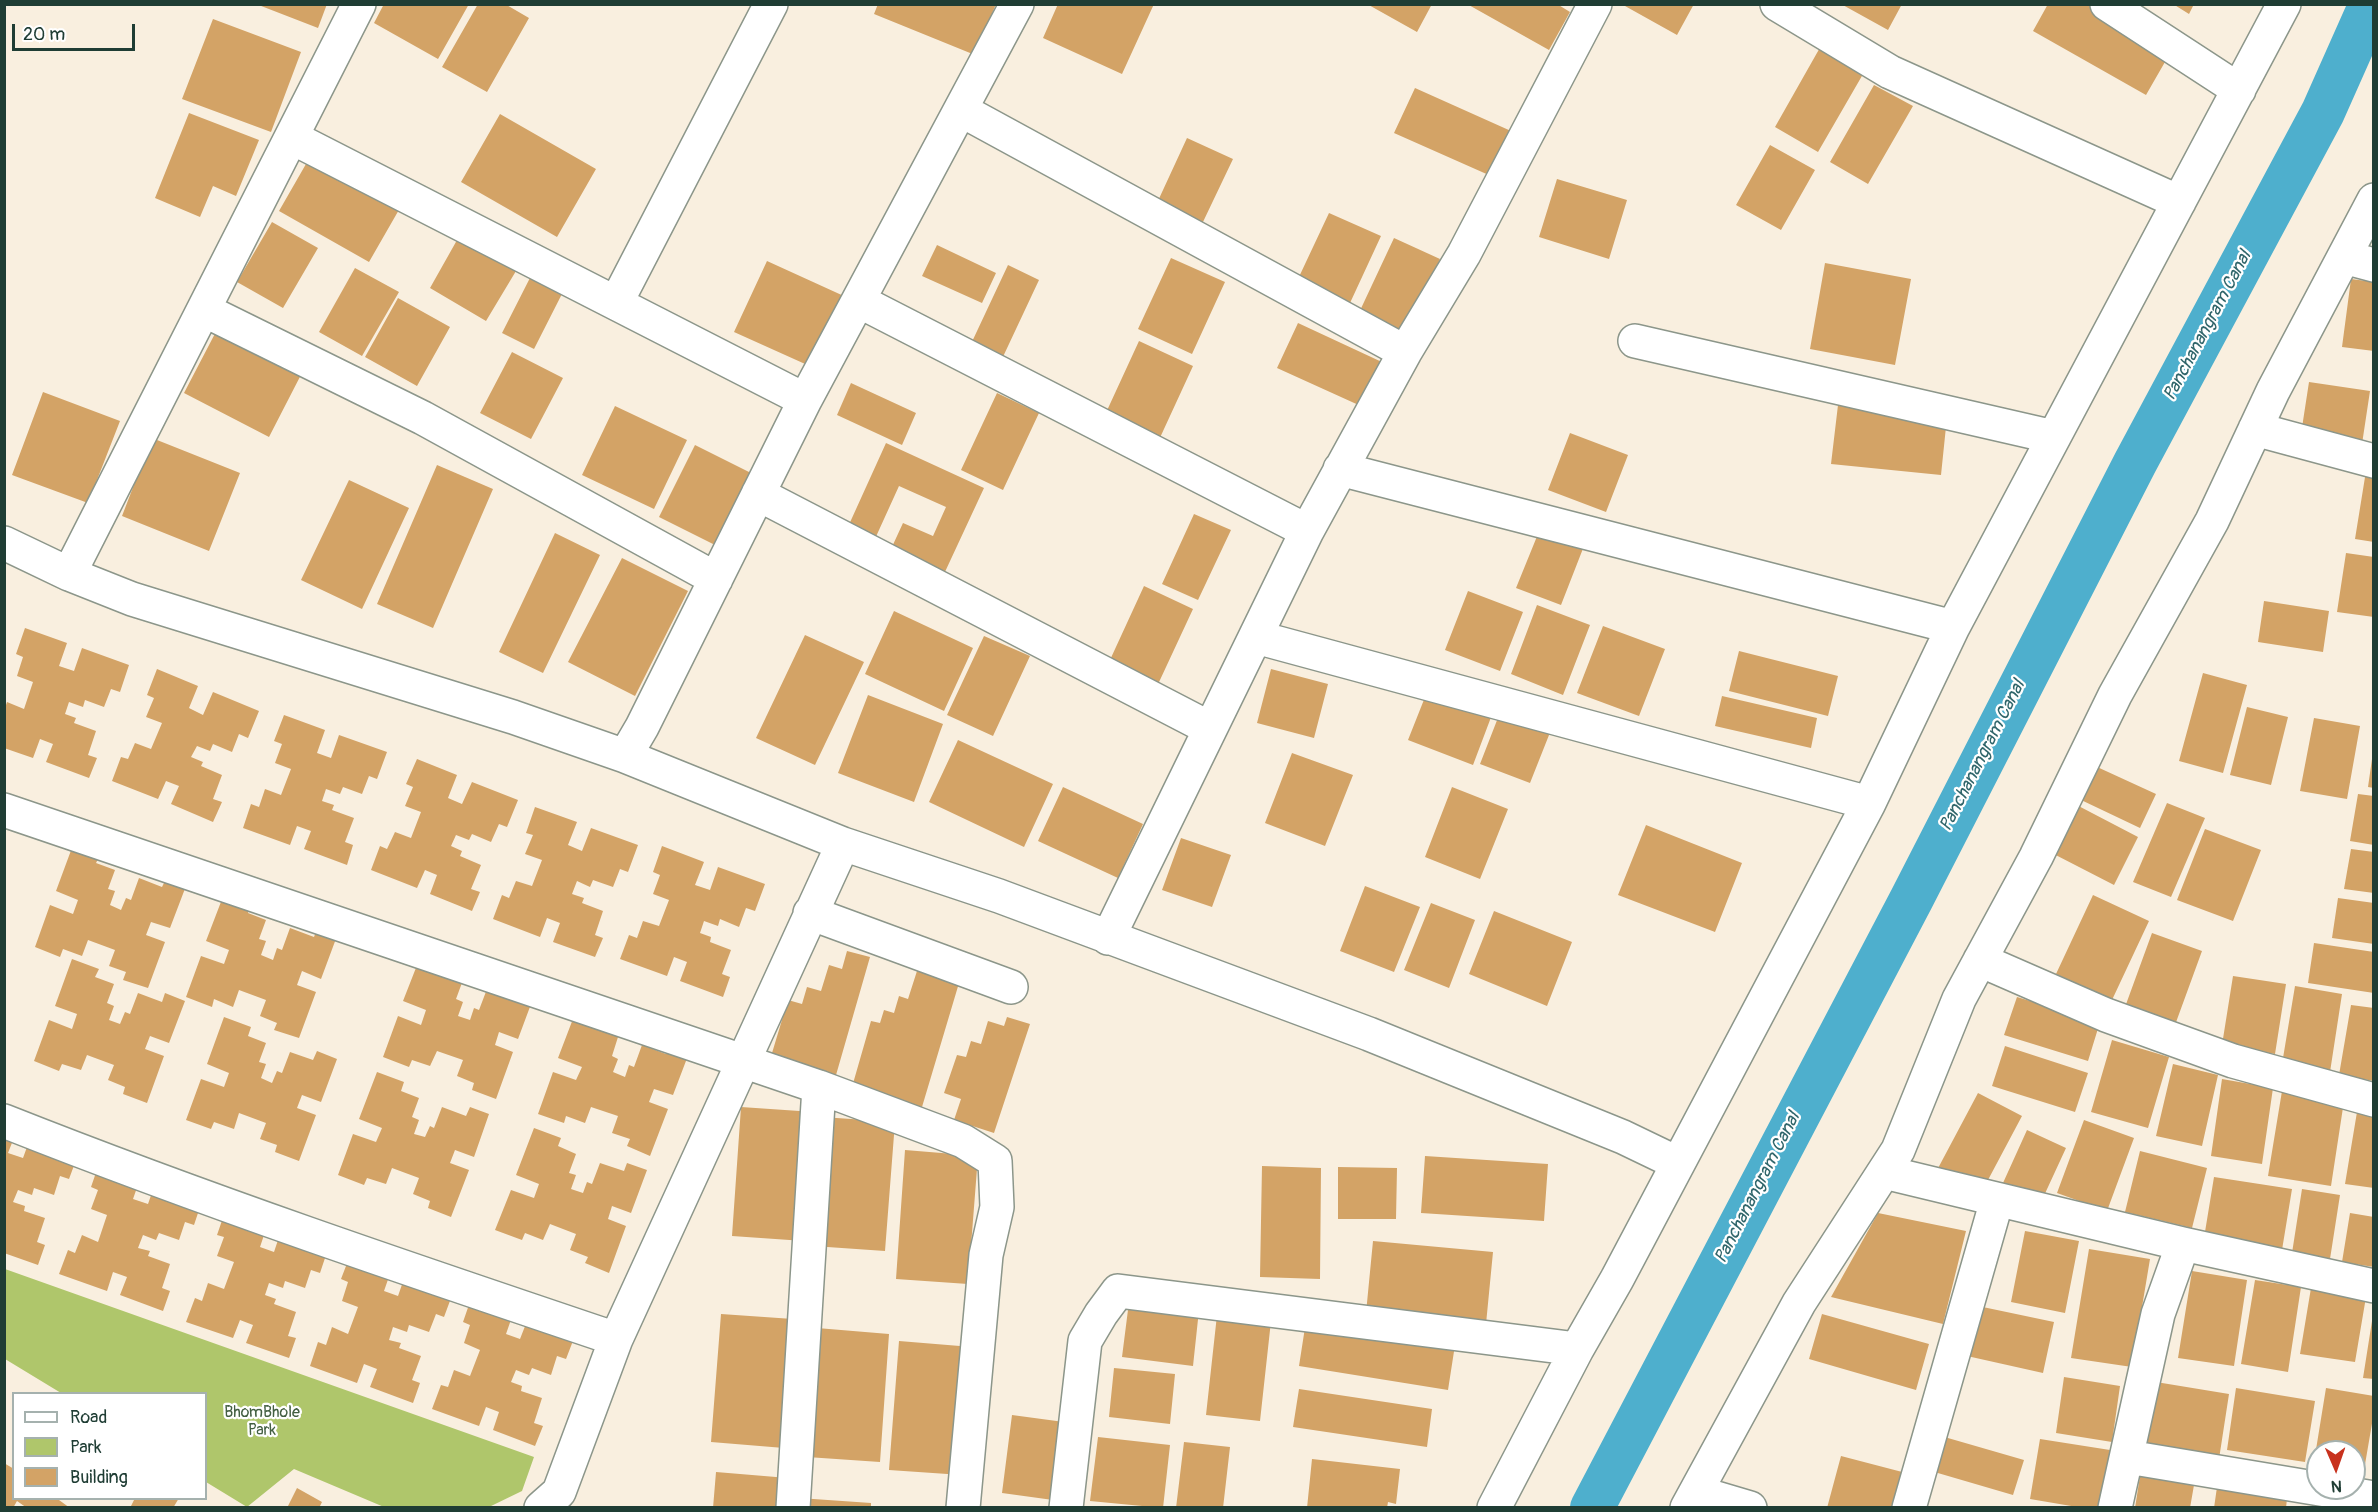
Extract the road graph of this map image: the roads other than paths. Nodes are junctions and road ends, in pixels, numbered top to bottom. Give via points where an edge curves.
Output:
1 (359, 4) edge
2 (771, 4) edge
3 (1017, 4) edge
4 (1595, 4) edge
5 (1778, 4) edge
6 (2107, 4) edge
7 (2284, 4) edge
8 (2239, 90) junction
9 (961, 110) junction
10 (293, 138) junction
11 (2373, 200) edge
12 (2179, 202) junction
13 (2359, 261) edge
14 (859, 301) junction
15 (616, 303) junction
16 (204, 310) junction
17 (1635, 341) dead end
18 (1405, 352) junction
19 (805, 400) junction
20 (2256, 429) junction
21 (2054, 437) junction
22 (2373, 461) edge
23 (1340, 469) junction
24 (758, 494) junction
25 (1307, 531) junction
26 (4, 543) edge
27 (69, 573) junction
28 (716, 579) junction
29 (1953, 627) junction
30 (1256, 637) junction
31 (1209, 728) junction
32 (624, 756) junction
33 (1869, 803) junction
34 (4, 810) edge
35 (843, 844) junction
36 (810, 913) junction
37 (1108, 938) junction
38 (1980, 960) junction
39 (1011, 987) dead end
40 (744, 1061) junction
41 (819, 1087) junction
42 (2373, 1100) edge
43 (4, 1121) edge
44 (1677, 1163) junction
45 (1884, 1172) junction
46 (1998, 1200) junction
47 (2183, 1244) junction
48 (2373, 1286) edge
49 (616, 1339) junction
50 (1576, 1349) junction
51 (2128, 1457) junction
52 (2373, 1498) edge
53 (1692, 1500) edge
54 (541, 1508) edge
55 (793, 1508) edge
56 (963, 1508) edge
57 (1066, 1508) edge
58 (1494, 1508) edge
59 (1750, 1508) edge
60 (1909, 1508) edge
61 (2115, 1508) edge

1 - 10 street
2 - 15 street
3 - 9 street
4 - 18 street via 1464,254
5 - 12 street via 1890,72
6 - 8 street
7 - 8 street
8 - 12 street
9 - 14 street
9 - 18 street
10 - 15 street
10 - 16 street
11 - 13 street
12 - 21 street
13 - 20 street via 2273,391
14 - 19 street
14 - 25 street
15 - 19 street
16 - 27 street
16 - 28 street via 423,418
17 - 21 street
18 - 23 street
19 - 24 street
20 - 22 street
20 - 38 street via 2212,521 2115,695 2036,857
21 - 29 street
23 - 25 street
23 - 29 street
24 - 28 street
24 - 31 street
25 - 30 street
26 - 27 street
27 - 32 street via 132,598 513,717
28 - 32 street
29 - 33 street
30 - 31 street
30 - 33 street
31 - 37 street
32 - 35 street
33 - 44 street
34 - 40 street
35 - 36 street
35 - 37 street via 999,896
36 - 39 street
36 - 40 street
37 - 44 street via 1369,1034 1623,1137
38 - 42 street via 2106,1015 2223,1057
38 - 45 street via 1959,999 1898,1150
40 - 41 street
40 - 49 street
41 - 55 street
41 - 56 street via 963,1141 995,1161 997,1207 986,1255
43 - 49 street via 189,1192
44 - 50 street
45 - 46 street
45 - 53 street via 1799,1304
46 - 47 street
46 - 60 street
47 - 48 street
47 - 51 street via 2158,1314
49 - 54 street via 559,1492
50 - 57 street via 1118,1291 1085,1341
50 - 58 street
51 - 52 street
51 - 61 street
53 - 59 street

